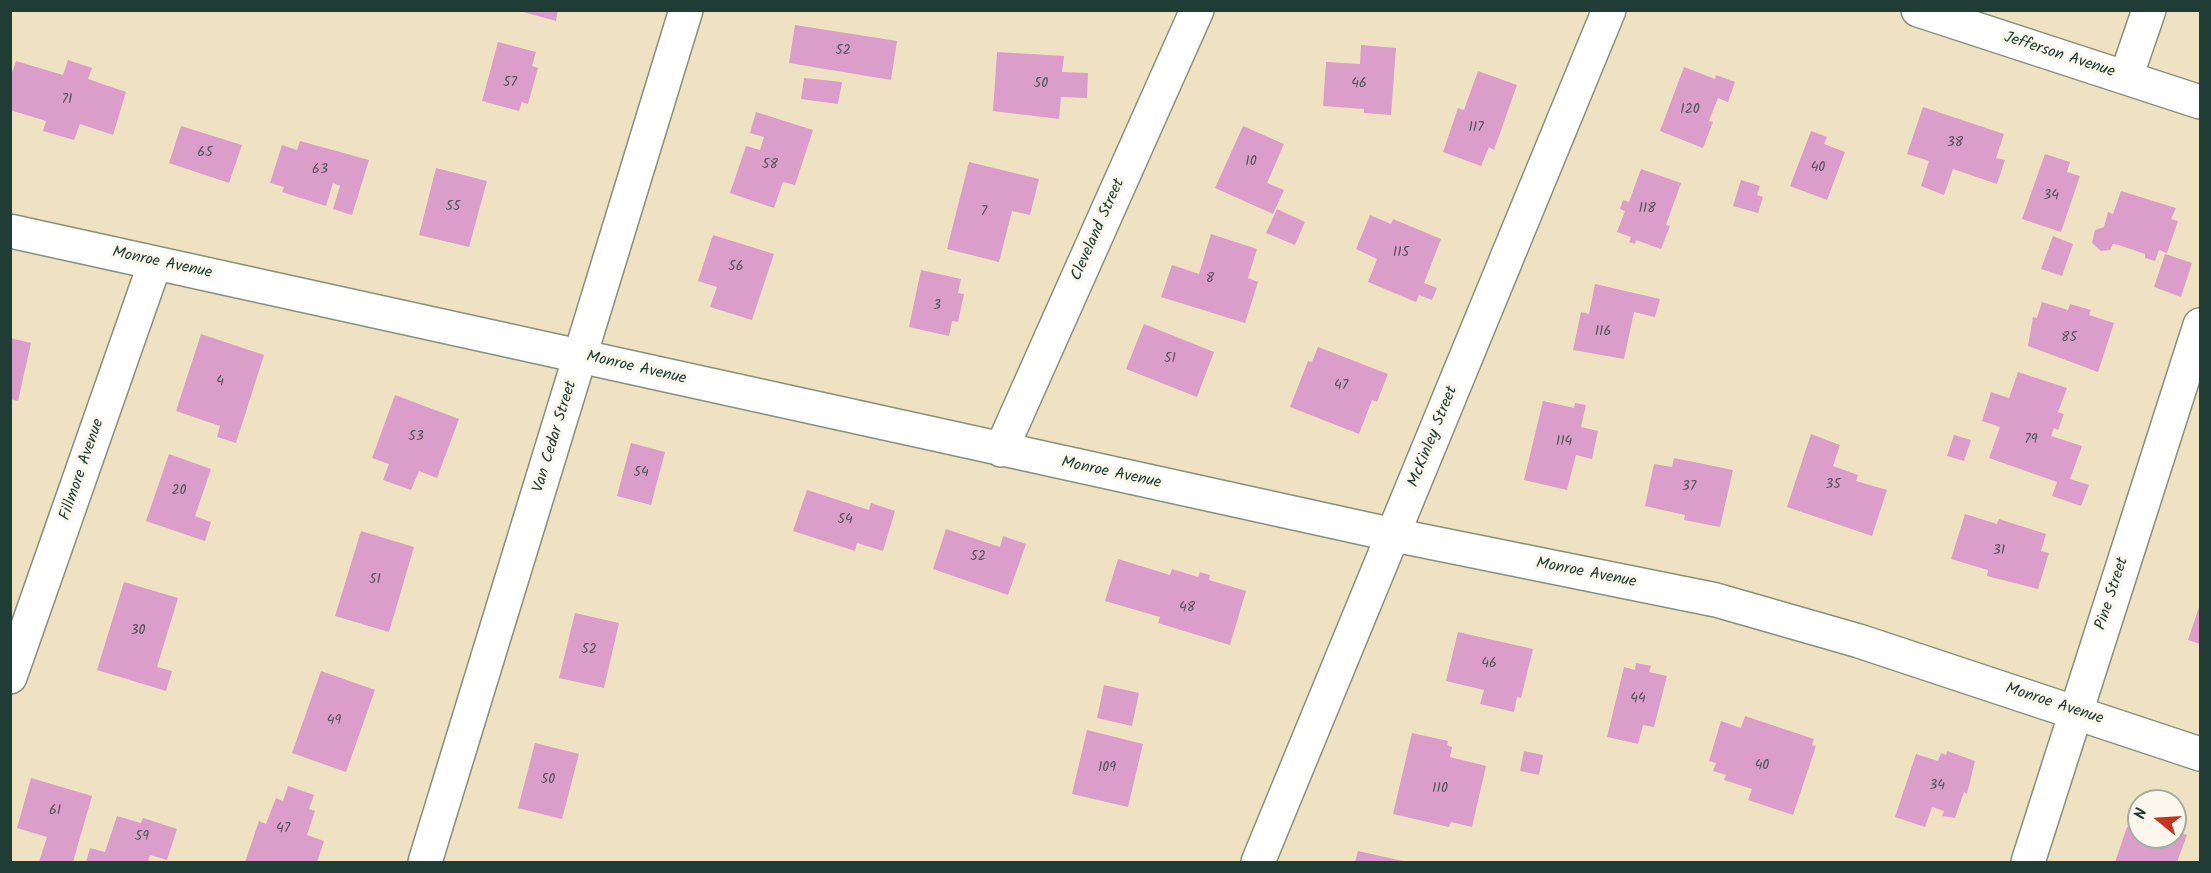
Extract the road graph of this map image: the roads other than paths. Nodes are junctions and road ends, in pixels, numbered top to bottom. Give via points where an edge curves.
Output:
1 (686, 10) edge
2 (1197, 10) edge
3 (1609, 10) edge
4 (1918, 10) edge
5 (2149, 10) edge
6 (2126, 77) junction
7 (2200, 102) edge
8 (10, 231) edge
9 (155, 263) junction
10 (2200, 325) edge
11 (581, 356) junction
12 (1001, 450) junction
13 (1394, 535) junction
14 (10, 677) edge
15 (2075, 711) junction
16 (2200, 754) edge
17 (425, 862) edge
18 (1258, 862) edge
19 (2028, 862) edge

1 - 11 street, Van Cedar Street
2 - 12 street, Cleveland Street
3 - 13 street, McKinley Street
4 - 6 street, Jefferson Avenue
5 - 6 street
6 - 7 street, Jefferson Avenue
8 - 9 street, Monroe Avenue
9 - 11 street, Monroe Avenue
9 - 14 street, Fillmore Avenue
10 - 15 street, Pine Street
11 - 12 street, Monroe Avenue
11 - 17 street, Van Cedar Street
12 - 13 street, Monroe Avenue
13 - 15 street, Monroe Avenue via 1716,600 1859,641
13 - 18 street, McKinley Street
15 - 16 street, Monroe Avenue
15 - 19 street, Pine Street

